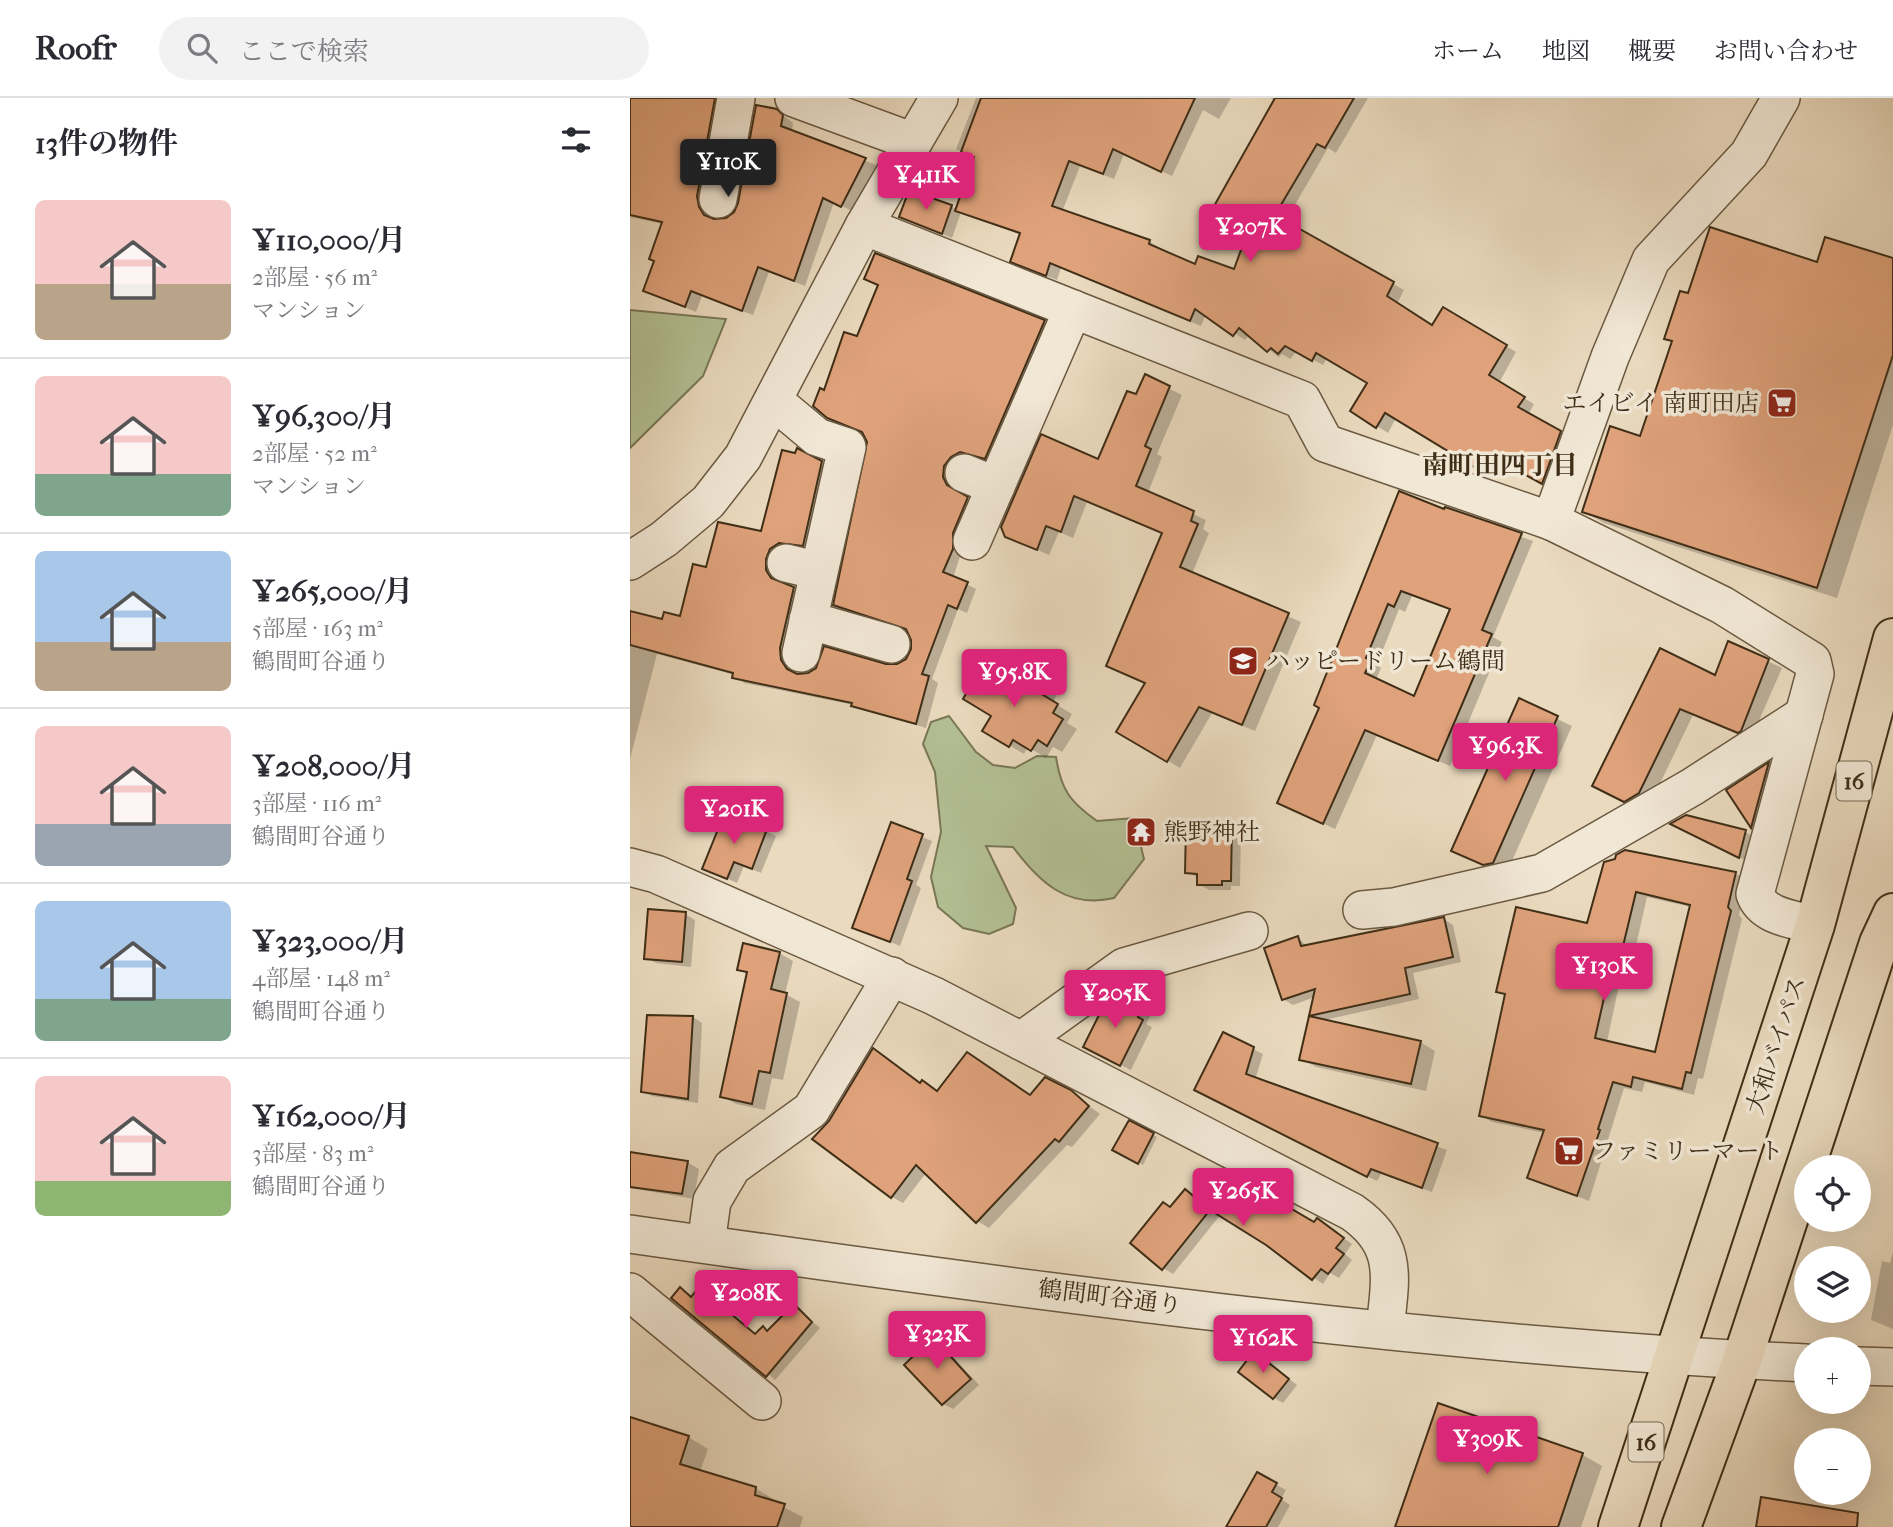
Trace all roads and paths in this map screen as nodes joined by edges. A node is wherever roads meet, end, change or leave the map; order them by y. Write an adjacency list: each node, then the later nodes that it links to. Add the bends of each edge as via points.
1 (736, 98): 6 (street)
2 (794, 98): 5 (street)
3 (939, 98): 5 (street)
4 (1781, 98): 10 (street, via 1749,154 1651,260 1610,357)
5 (911, 141): 7 (street)
6 (718, 199)
7 (863, 226): 8 (street); 9 (street)
8 (1073, 309): 10 (street, via 1302,400 1325,443); 11 (street, via 980,480)
9 (774, 401): 12 (street, via 743,457 708,502); 14 (street, via 817,437 847,447 803,567 804,637)
10 (1551, 521): 16 (street, via 1722,605 1812,661 1815,674)
11 (972, 541)
12 (630, 561)
13 (1893, 638): 20 (highway, 大和バイパス / 16)
14 (891, 644)
15 (1893, 697): 20 (highway)
16 (1804, 715): 19 (street, via 1692,787 1542,873 1394,907); 20 (street, via 1755,894 1766,910)
17 (630, 867): 23 (street, via 656,874)
18 (1893, 899): 21 (highway)
19 (1362, 910)
20 (1815, 925): 29 (highway, 大和バイパス / 16)
21 (1886, 928): 30 (highway)
22 (1249, 931): 24 (street, via 1124,967)
23 (892, 976): 24 (street); 26 (street, via 811,1110 732,1167 712,1201)
24 (1021, 1041): 28 (street, via 1372,1226 1384,1244 1389,1265)
25 (635, 1235): 26 (street, 鶴間町谷通り); 27 (street, via 635,1276)
26 (706, 1244): 28 (street, 鶴間町谷通り)
27 (630, 1291): 34 (street)
28 (1385, 1330): 29 (street, 鶴間町谷通り)
29 (1675, 1357): 30 (street, 鶴間町谷通り); 35 (highway, 大和バイパス / 16)
30 (1742, 1360): 31 (street, 鶴間町谷通り); 36 (highway)
31 (1794, 1362)
32 (1871, 1366): 33 (street)
33 (1893, 1367)
34 (761, 1401)
35 (1618, 1527)
36 (1681, 1527)

